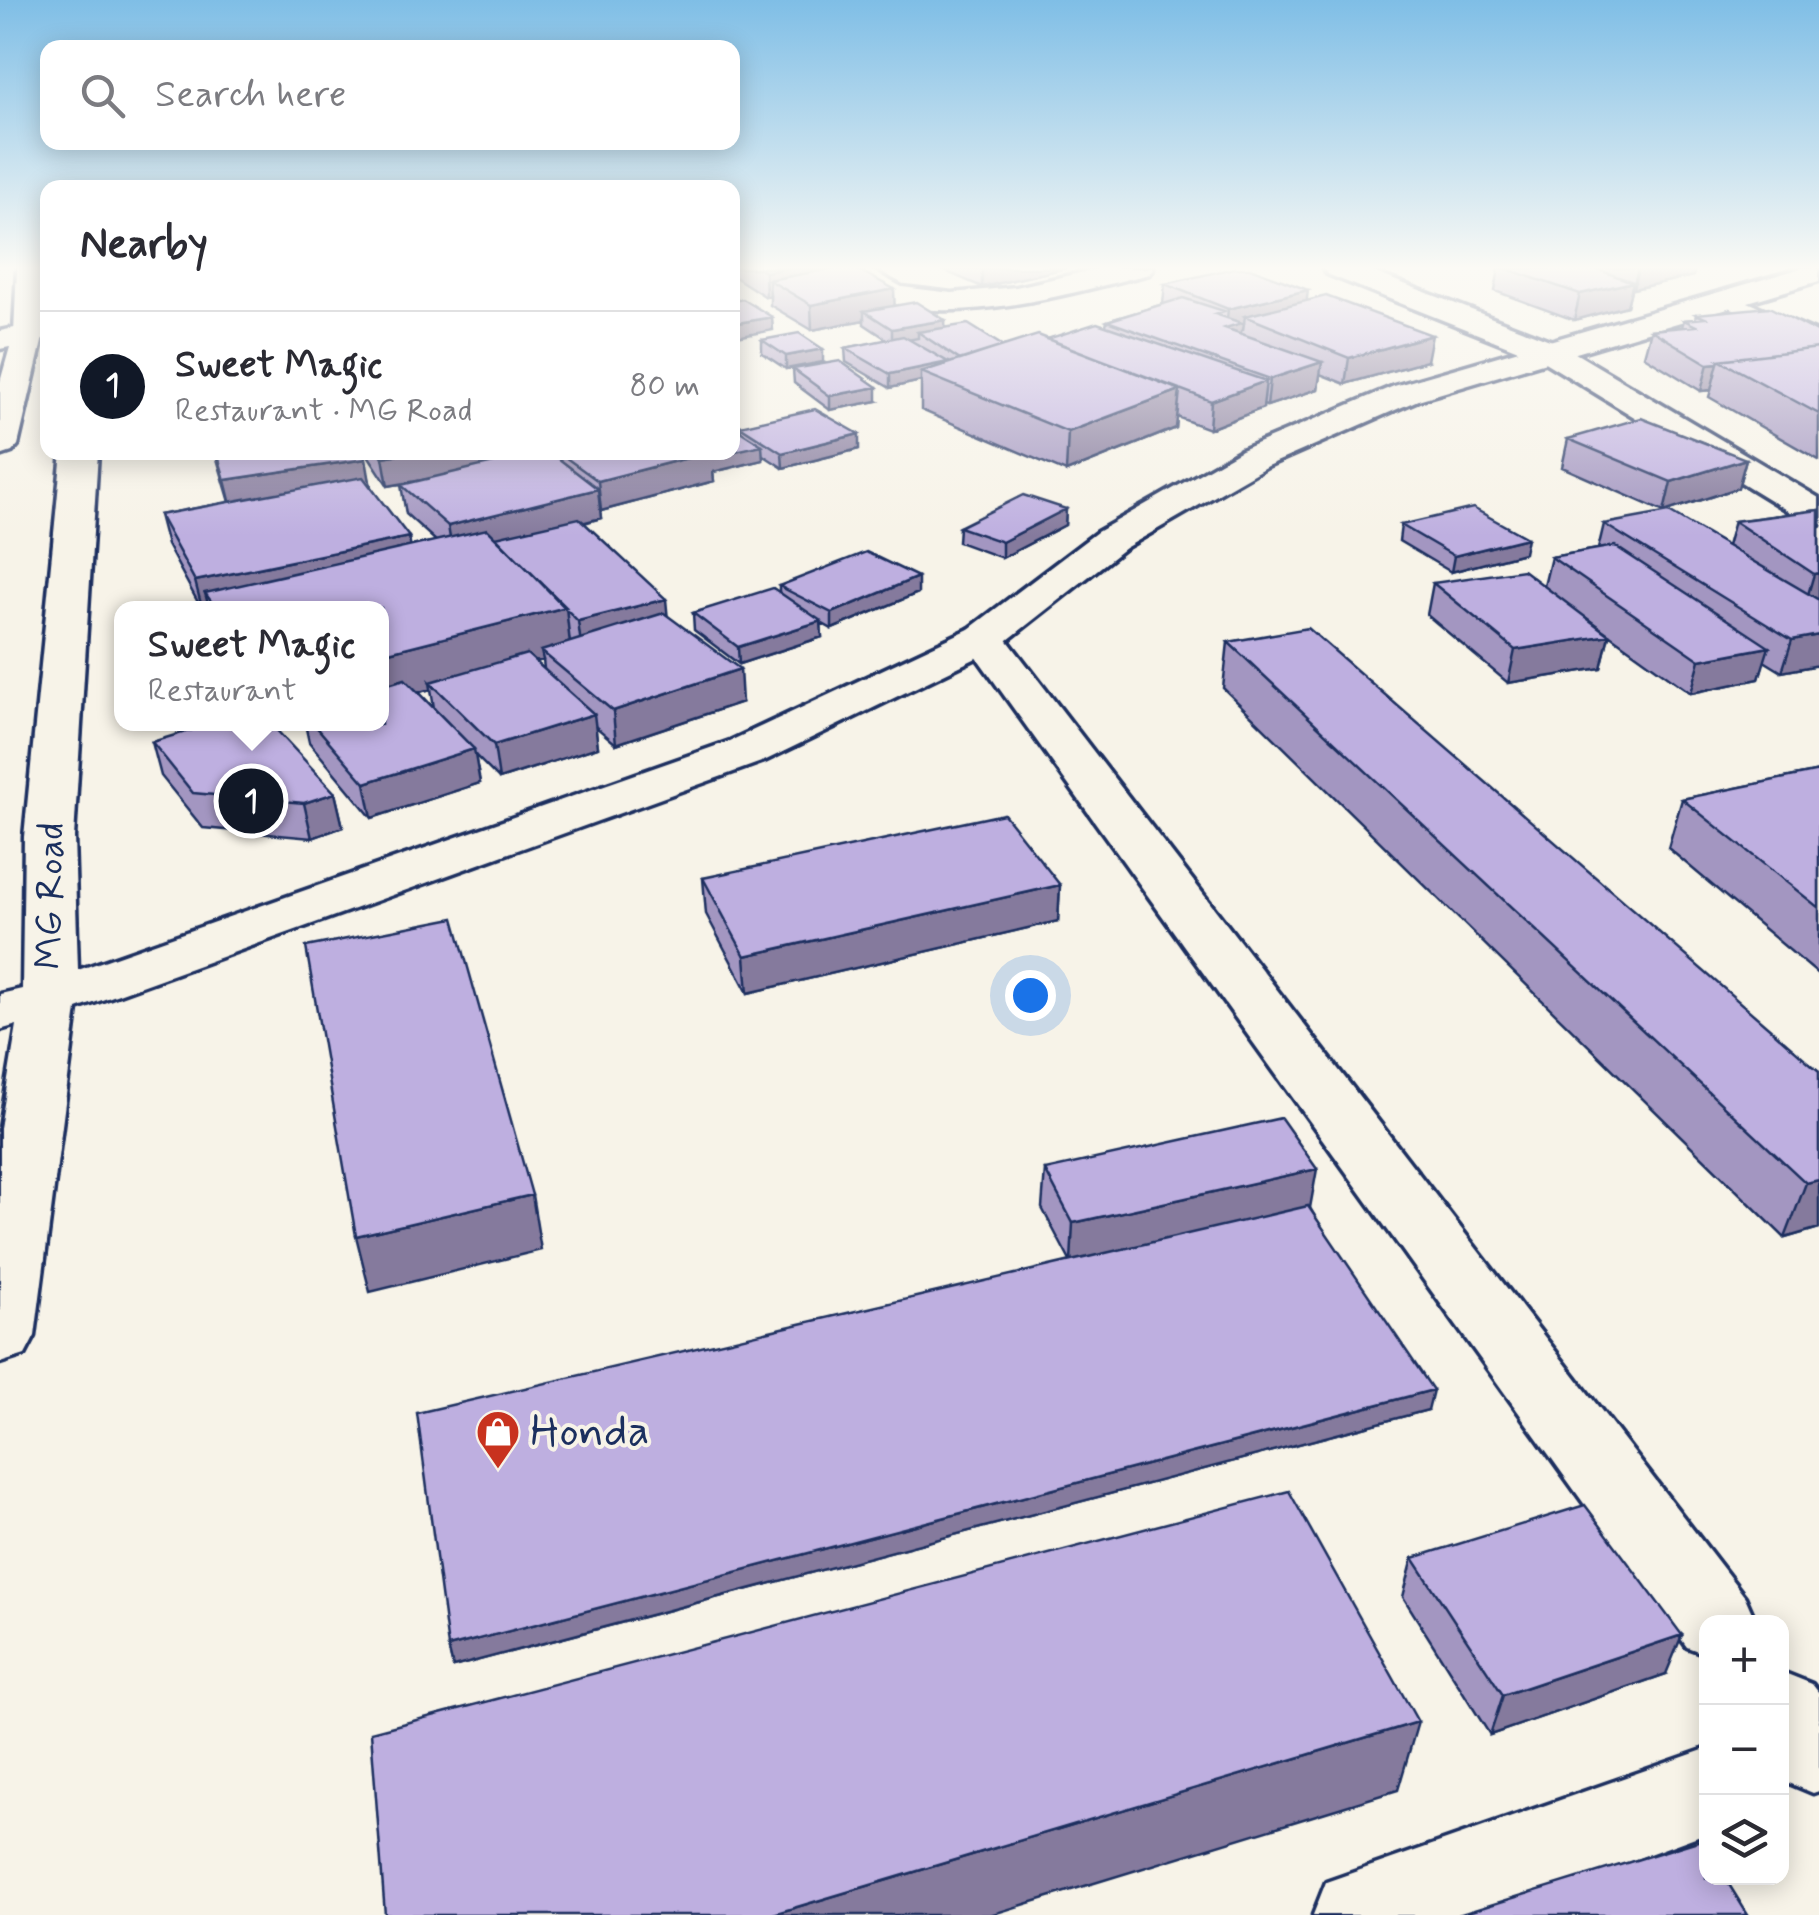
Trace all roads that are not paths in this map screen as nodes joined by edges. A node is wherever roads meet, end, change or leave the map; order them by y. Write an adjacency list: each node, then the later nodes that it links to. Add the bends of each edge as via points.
1 (20, 357): 4 (street)
2 (1527, 357): 7 (street, via 1406,393 1254,458 1111,540)
3 (1560, 357): 6 (street)
4 (0, 445)
5 (79, 460): 8 (street, MG Road, via 50,837)
6 (1819, 514)
7 (984, 638): 8 (street, via 748,751); 10 (street)
8 (25, 1006): 9 (street, MG Road)
9 (0, 1336)
10 (1711, 1615)
11 (1699, 1794): 12 (street)
12 (1359, 1915)

